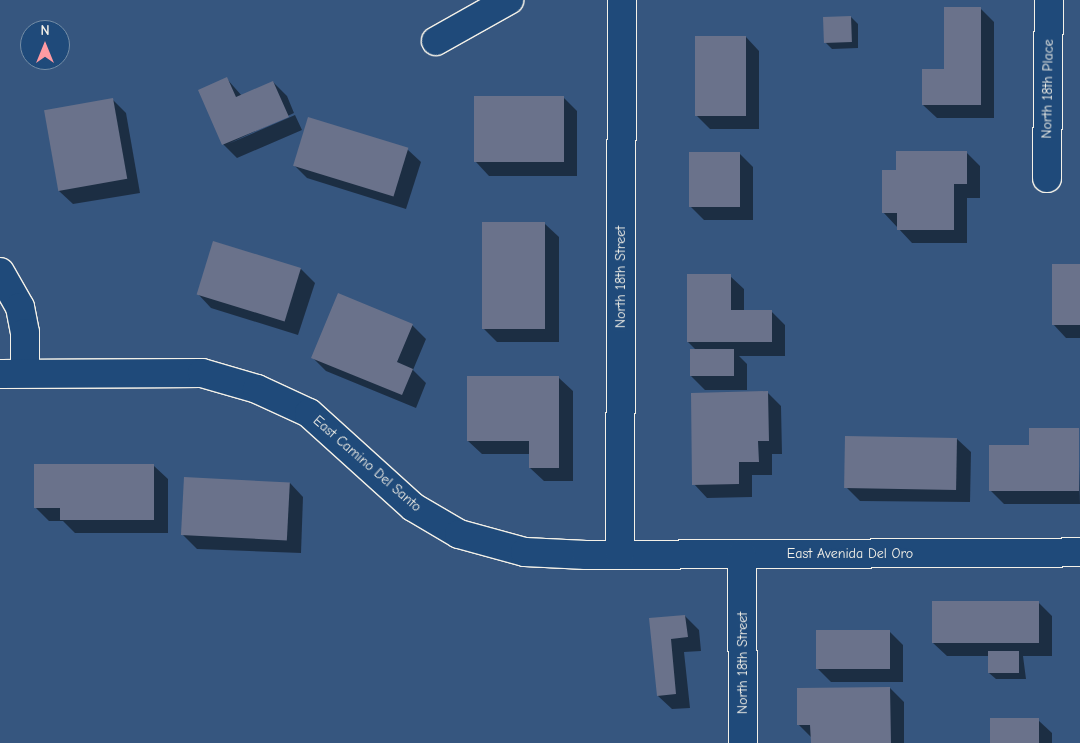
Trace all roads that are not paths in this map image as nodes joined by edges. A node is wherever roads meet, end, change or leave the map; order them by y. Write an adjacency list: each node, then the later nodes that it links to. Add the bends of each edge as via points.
1 (509, 0): 4 (street)
2 (622, 0): 10 (street, North 18th Street)
3 (1049, 0): 5 (street, North 18th Place)
4 (436, 41)
5 (1047, 178)
6 (0, 272): 7 (street, East Camino Del Santo, via 20,306 25,333)
7 (12, 373): 10 (street, East Camino Del Santo, via 202,373 258,389 309,413 413,507 459,534 525,552)
8 (1080, 552): 9 (street, East Avenida Del Oro)
9 (742, 554): 10 (street, East Avenida Del Oro); 11 (street, North 18th Street)
10 (620, 555)
11 (743, 743)

